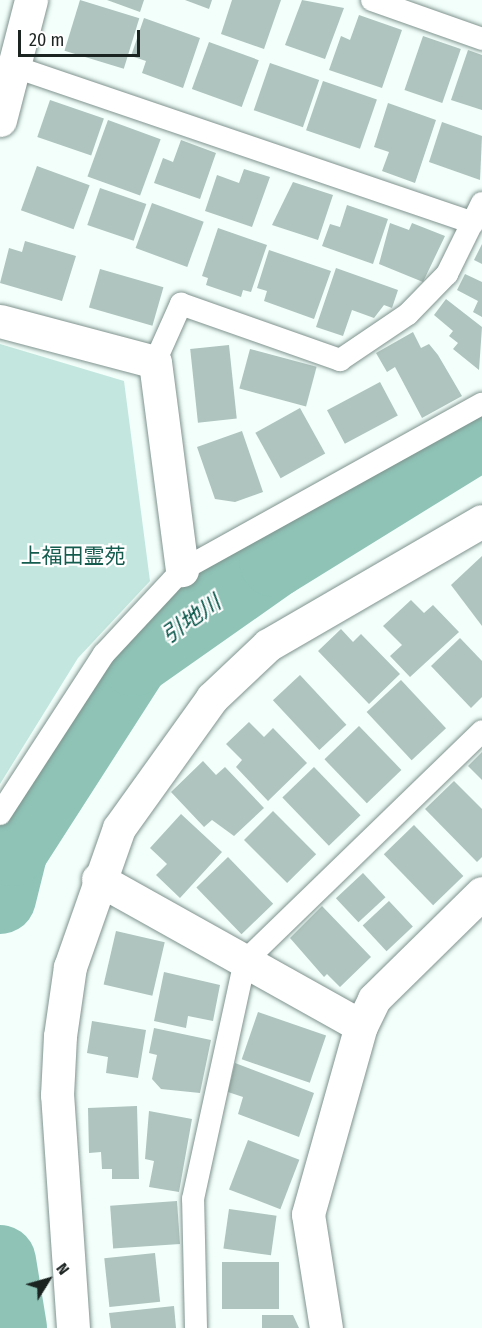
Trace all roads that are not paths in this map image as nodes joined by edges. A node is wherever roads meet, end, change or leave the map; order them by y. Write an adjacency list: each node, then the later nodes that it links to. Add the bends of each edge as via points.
1 (31, 0): 4 (street)
2 (372, 0): 3 (lane)
3 (482, 39)
4 (15, 67): 5 (street); 6 (lane)
5 (0, 120)
6 (478, 213): 8 (lane, via 447,274 408,314 340,360 181,304)
7 (0, 321): 8 (street)
8 (154, 362): 11 (street)
9 (482, 404): 11 (lane)
10 (482, 521): 14 (street, via 268,645 212,698 162,761 119,828)
11 (182, 570): 13 (lane, via 104,654)
12 (482, 731): 16 (lane)
13 (0, 814)
14 (98, 879): 16 (street); 18 (street, via 70,967 60,1036 57,1095)
15 (482, 893): 17 (street, via 374,999)
16 (245, 961): 17 (street); 19 (lane, via 193,1199)
17 (362, 1026): 20 (street, via 308,1214)
18 (73, 1328)
19 (196, 1328)
20 (326, 1328)

